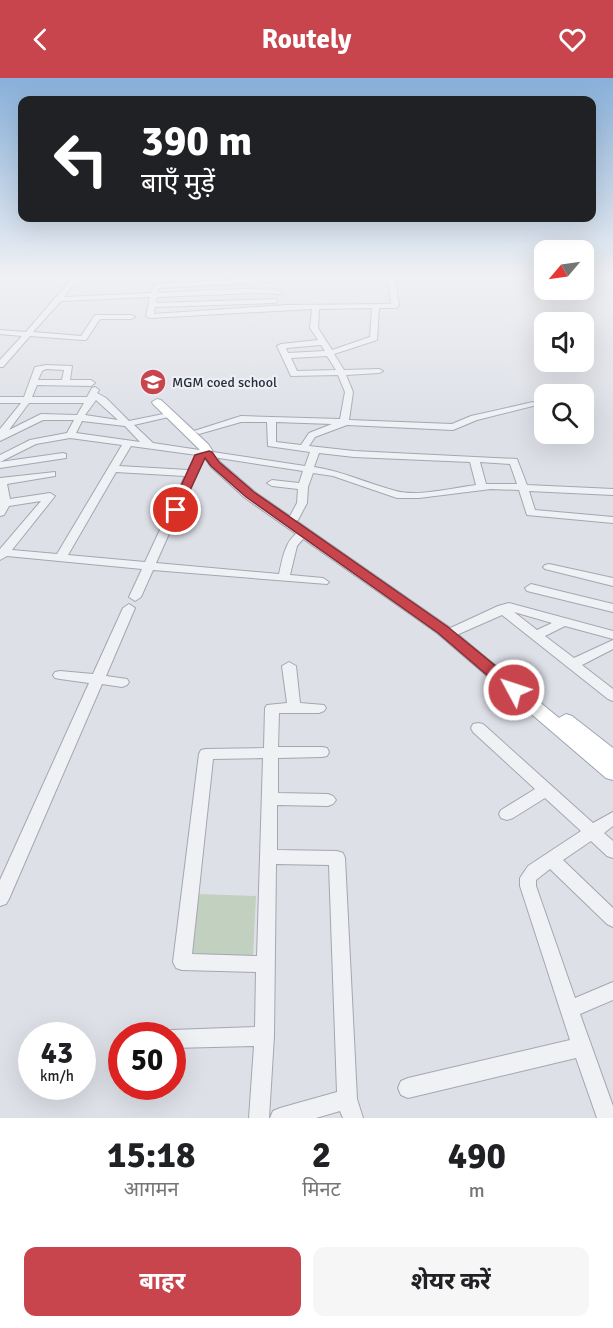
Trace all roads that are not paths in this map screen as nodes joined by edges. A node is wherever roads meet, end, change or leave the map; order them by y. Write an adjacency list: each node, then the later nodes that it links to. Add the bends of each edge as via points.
1 (34, 326): 6 (street)
2 (92, 326): 6 (street, via 83,338)
3 (314, 326): 7 (street)
4 (375, 326): 10 (street, via 374,338)
5 (2, 334): 6 (street)
6 (26, 334): 9 (street)
7 (323, 342): 10 (street); 11 (street, via 281,346)
8 (0, 348): 9 (street)
9 (13, 348): 12 (street)
10 (330, 353): 11 (street); 13 (street)
11 (285, 356): 13 (street, via 296,375)
12 (1, 361)
13 (341, 371): 14 (street); 26 (street, via 349,392)
14 (379, 372)
15 (33, 382): 16 (street); 16 (street, via 36,371 46,367 69,368); 19 (street)
16 (65, 382): 17 (street)
17 (93, 392): 19 (street); 24 (street); 27 (street)
18 (0, 400): 19 (street)
19 (27, 400): 22 (street)
20 (164, 405): 27 (street); 29 (main road); 36 (main road)
21 (533, 405): 26 (street, via 474,418 453,427)
22 (15, 417): 23 (street); 31 (street)
23 (41, 417): 24 (street); 31 (street)
24 (79, 418): 27 (street); 30 (street)
25 (272, 419): 28 (street); 29 (street, via 241,419); 34 (street, via 271,444)
26 (345, 421): 28 (street)
27 (127, 424): 33 (street)
28 (328, 425): 34 (street, via 312,435)
29 (199, 431): 36 (main road, via 215,446)
30 (70, 435): 32 (street); 38 (street, via 33,442)
31 (0, 437)
32 (128, 443): 33 (street); 42 (street)
33 (150, 446): 36 (street)
34 (303, 448): 35 (street)
35 (315, 450): 39 (street); 41 (street)
36 (211, 455): 41 (street); 43 (street); 54 (main road); 56 (main road, via 215,464 250,495)
37 (63, 456): 40 (street)
38 (0, 459)
39 (474, 460): 48 (street, via 514,461); 50 (street)
40 (0, 465)
41 (308, 468): 49 (street); 50 (street, via 335,473 397,495)
42 (113, 469): 43 (street); 58 (street)
43 (191, 473): 59 (street)
44 (51, 474): 45 (street)
45 (31, 477): 46 (street); 52 (street)
46 (1, 481): 53 (street)
47 (272, 483): 49 (street)
48 (521, 486): 50 (street); 51 (street); 55 (street, via 531,513)
49 (303, 487): 54 (street, via 302,503)
50 (482, 488)
51 (613, 492)
52 (35, 498): 53 (street); 57 (street, via 51,496)
53 (2, 506)
54 (294, 518): 68 (main road, via 389,580)
55 (613, 520)
56 (303, 533): 61 (street, via 292,544); 68 (main road)
57 (1, 554): 58 (street)
58 (61, 557): 59 (street)
59 (151, 565): 61 (street); 75 (street)
60 (549, 567): 63 (street)
61 (284, 577): 62 (street)
62 (323, 582)
63 (613, 582)
64 (531, 588): 65 (street)
65 (613, 608)
66 (502, 609): 67 (street, via 509,607); 68 (street); 70 (street)
67 (563, 622): 69 (street); 70 (street)
68 (452, 631): 83 (main road); 84 (main road)
69 (613, 635)
70 (536, 636): 72 (street)
71 (613, 644): 72 (street)
72 (573, 664): 77 (street)
73 (289, 666): 78 (street)
74 (60, 675): 75 (street)
75 (98, 679): 76 (street); 94 (street)
76 (122, 681)
77 (613, 696)
78 (294, 708): 79 (street); 82 (street, via 272,708)
79 (319, 708)
80 (478, 728): 85 (street)
81 (322, 752): 82 (street)
82 (271, 753): 86 (street); 96 (street, via 206,754 182,962)
83 (613, 758)
84 (613, 772)
85 (546, 790): 88 (street); 90 (street)
86 (271, 799): 87 (street); 92 (street)
87 (328, 800)
88 (507, 814)
89 (613, 818): 90 (street)
90 (593, 832): 91 (street); 93 (street)
91 (613, 851)
92 (267, 857): 96 (street); 103 (street, via 337,858)
93 (551, 859): 95 (street); 98 (street, via 528,878 528,885)
94 (0, 899)
95 (613, 919)
96 (266, 964): 99 (street)
97 (613, 991): 98 (street)
98 (570, 1009): 101 (street)
99 (264, 1036): 100 (street); 104 (street)
100 (186, 1039)
101 (580, 1047): 102 (street); 106 (street)
102 (408, 1088)
103 (350, 1108): 105 (street)
104 (260, 1118)
105 (280, 1118)
106 (606, 1118)

